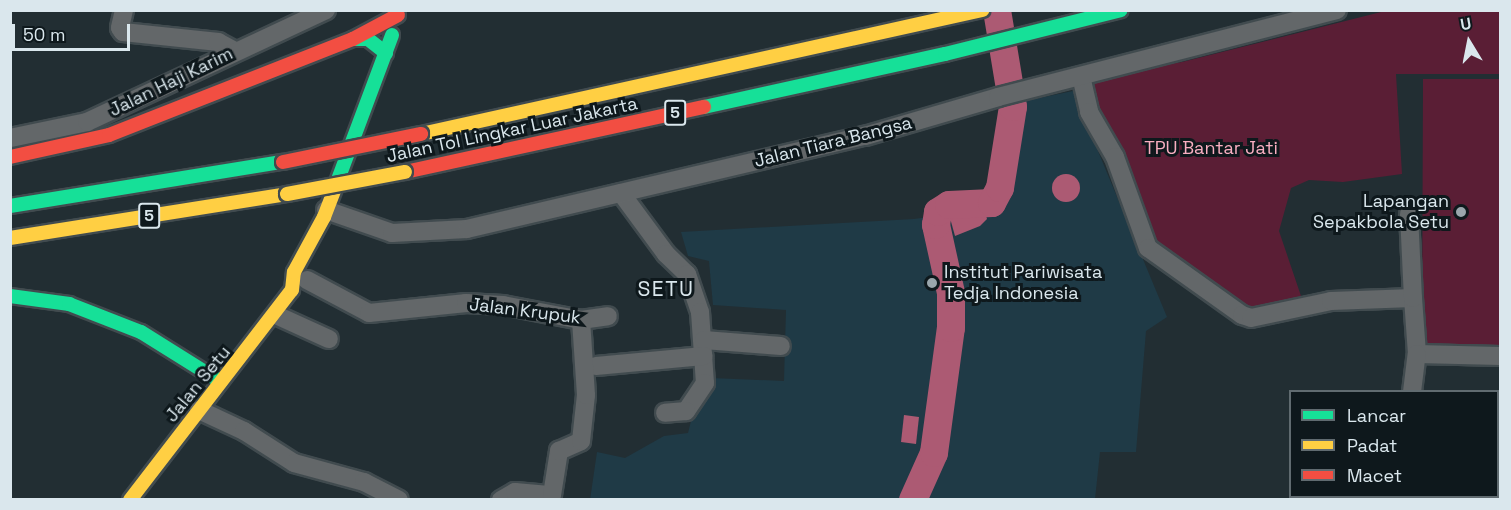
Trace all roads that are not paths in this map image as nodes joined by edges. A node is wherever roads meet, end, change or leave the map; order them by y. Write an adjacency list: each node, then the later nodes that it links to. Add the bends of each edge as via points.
1 (124, 10): 9 (street, via 121,30 218,42)
2 (326, 10): 9 (street, Jalan Haji Karim)
3 (380, 10): 7 (street)
4 (982, 10): 15 (main road, Jalan Tol Lingkar Luar Jakarta / 5, bridge, via 422,134 283,162)
5 (1121, 10): 18 (main road, Jalan Tol Lingkar Luar Jakarta / 5, bridge, via 945,54 405,172)
6 (1337, 10): 11 (street, Jalan Tiara Bangsa)
7 (398, 13): 8 (main road); 10 (main road, Jalan Setu)
8 (353, 39): 10 (main road, via 368,39); 13 (main road, via 109,135)
9 (235, 51): 12 (street, Jalan Haji Karim, via 87,122)
10 (386, 53): 16 (main road, Jalan Setu, via 376,84 374,115)
11 (1081, 76): 14 (street, Jalan Tiara Bangsa, via 865,136); 21 (street, via 1089,112 1115,157 1148,248 1242,315 1251,318 1331,301)
12 (10, 138)
13 (10, 158)
14 (621, 193): 16 (street, Jalan Tiara Bangsa, via 432,233 392,232); 27 (street, via 666,254 687,274 700,312)
15 (10, 206)
16 (333, 213): 19 (main road, Jalan Setu)
17 (1409, 214): 21 (street)
18 (10, 238)
19 (299, 285): 22 (main road, Jalan Setu); 24 (street, Jalan Krupuk, via 369,313 466,303 503,305)
20 (10, 297): 31 (main road, via 69,304 130,328)
21 (1413, 298): 28 (street)
22 (276, 315): 25 (street); 31 (main road, Jalan Setu)
23 (608, 316): 24 (street, Jalan Krupuk)
24 (581, 320): 37 (street, via 585,395 581,441 559,451 552,495 515,492)
25 (329, 339)
26 (781, 346): 27 (street)
27 (704, 348): 30 (street); 34 (street, via 705,383 692,405 686,411)
28 (1417, 354): 29 (street); 32 (street)
29 (1500, 356)
30 (596, 366)
31 (221, 382): 33 (main road, Jalan Setu)
32 (1412, 390)
33 (199, 410): 35 (main road, Jalan Setu); 36 (street, via 244,431 294,463 364,483)
34 (665, 413)
35 (130, 500)
36 (399, 500)
37 (501, 500)

